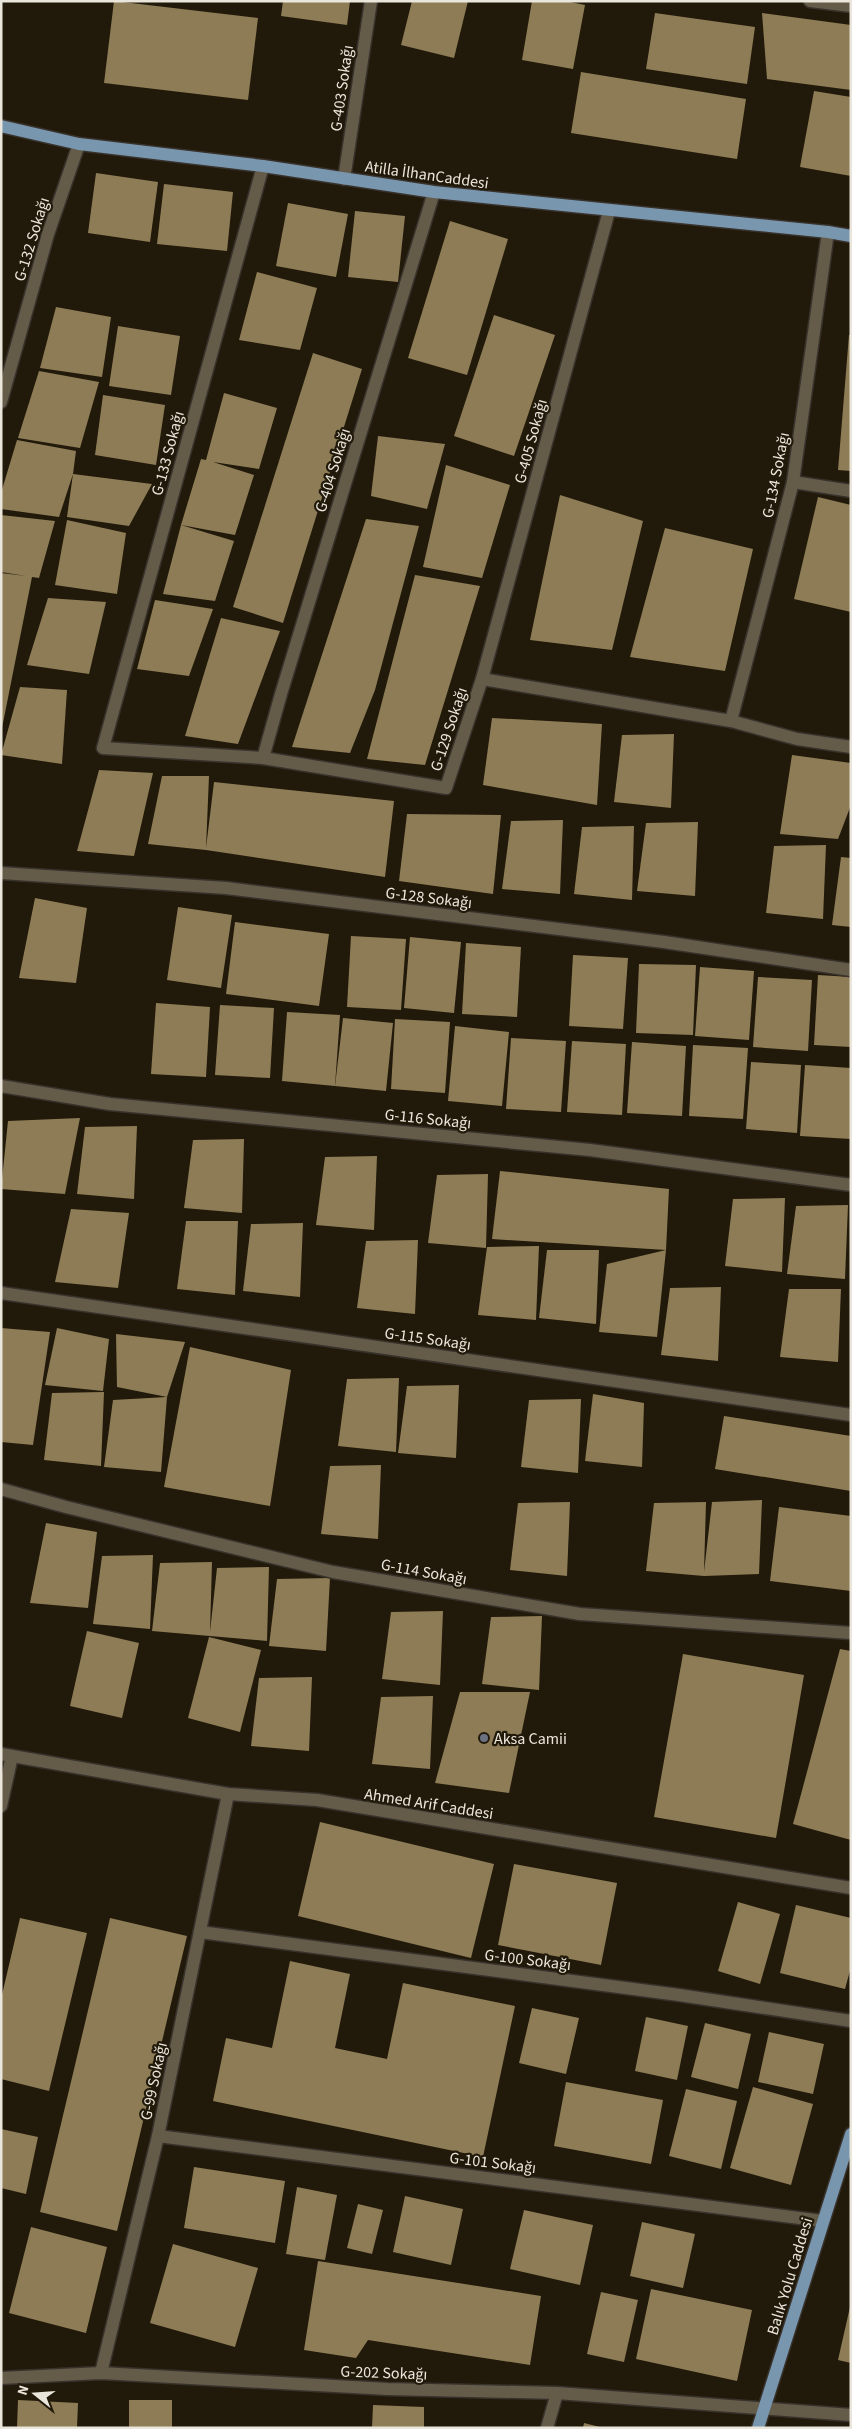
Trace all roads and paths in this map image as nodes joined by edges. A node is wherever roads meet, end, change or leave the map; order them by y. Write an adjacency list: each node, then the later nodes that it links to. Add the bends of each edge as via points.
1 (370, 1): 7 (street, G-403 Sokağı)
2 (810, 1): 3 (street)
3 (851, 6)
4 (1, 126): 5 (main road, Atilla İlhanCaddesi)
5 (79, 144): 6 (main road, Atilla İlhanCaddesi); 12 (street, G-132 Sokağı, via 48,234)
6 (263, 166): 7 (main road, Atilla İlhanCaddesi); 18 (street, G-133 Sokağı)
7 (344, 179): 8 (main road, Atilla İlhanCaddesi)
8 (434, 192): 9 (main road, Atilla İlhanCaddesi); 19 (street, G-404 Sokağı)
9 (609, 211): 10 (main road, Atilla İlhanCaddesi); 15 (street, G-405 Sokağı)
10 (828, 232): 11 (main road, Atilla İlhanCaddesi); 13 (street, G-134 Sokağı)
11 (851, 236)
12 (1, 402)
13 (793, 482): 14 (street); 16 (street, G-134 Sokağı)
14 (851, 491)
15 (482, 679): 16 (street, G-129 Sokağı); 19 (street, G-129 Sokağı, via 446,788)
16 (731, 721): 17 (street, G-129 Sokağı, via 797,739)
17 (851, 747)
18 (103, 748): 19 (street, G-129 Sokağı)
19 (263, 758)
20 (1, 873): 21 (street, G-128 Sokağı, via 226,888 664,942)
21 (851, 970)
22 (1, 1086): 23 (street, G-116 Sokağı, via 110,1104 590,1150)
23 (851, 1185)
24 (1, 1294): 25 (street, G-115 Sokağı)
25 (851, 1415)
26 (1, 1489): 27 (street, G-114 Sokağı, via 333,1572 570,1613)
27 (851, 1633)
28 (7, 1755): 29 (street, Ahmed Arif Caddesi); 30 (street)
29 (228, 1794): 31 (street, Ahmed Arif Caddesi, via 317,1800); 32 (street, G-99 Sokağı)
30 (1, 1806)
31 (851, 1888)
32 (200, 1932): 33 (street, G-100 Sokağı); 35 (street, G-99 Sokağı)
33 (851, 2021)
34 (851, 2134): 36 (main road, Balık Yolu Caddesi)
35 (158, 2136): 36 (street, G-101 Sokağı); 37 (street, G-99 Sokağı)
36 (823, 2221): 40 (main road, Balık Yolu Caddesi)
37 (101, 2373): 38 (street, G-202 Sokağı); 39 (street, G-202 Sokağı, via 388,2389)
38 (1, 2378)
39 (557, 2394): 40 (street, G-202 Sokağı); 42 (street)
40 (764, 2410): 41 (street, G-202 Sokağı); 43 (main road, Balık Yolu Caddesi)
41 (851, 2415)
42 (547, 2428)
43 (758, 2428)

